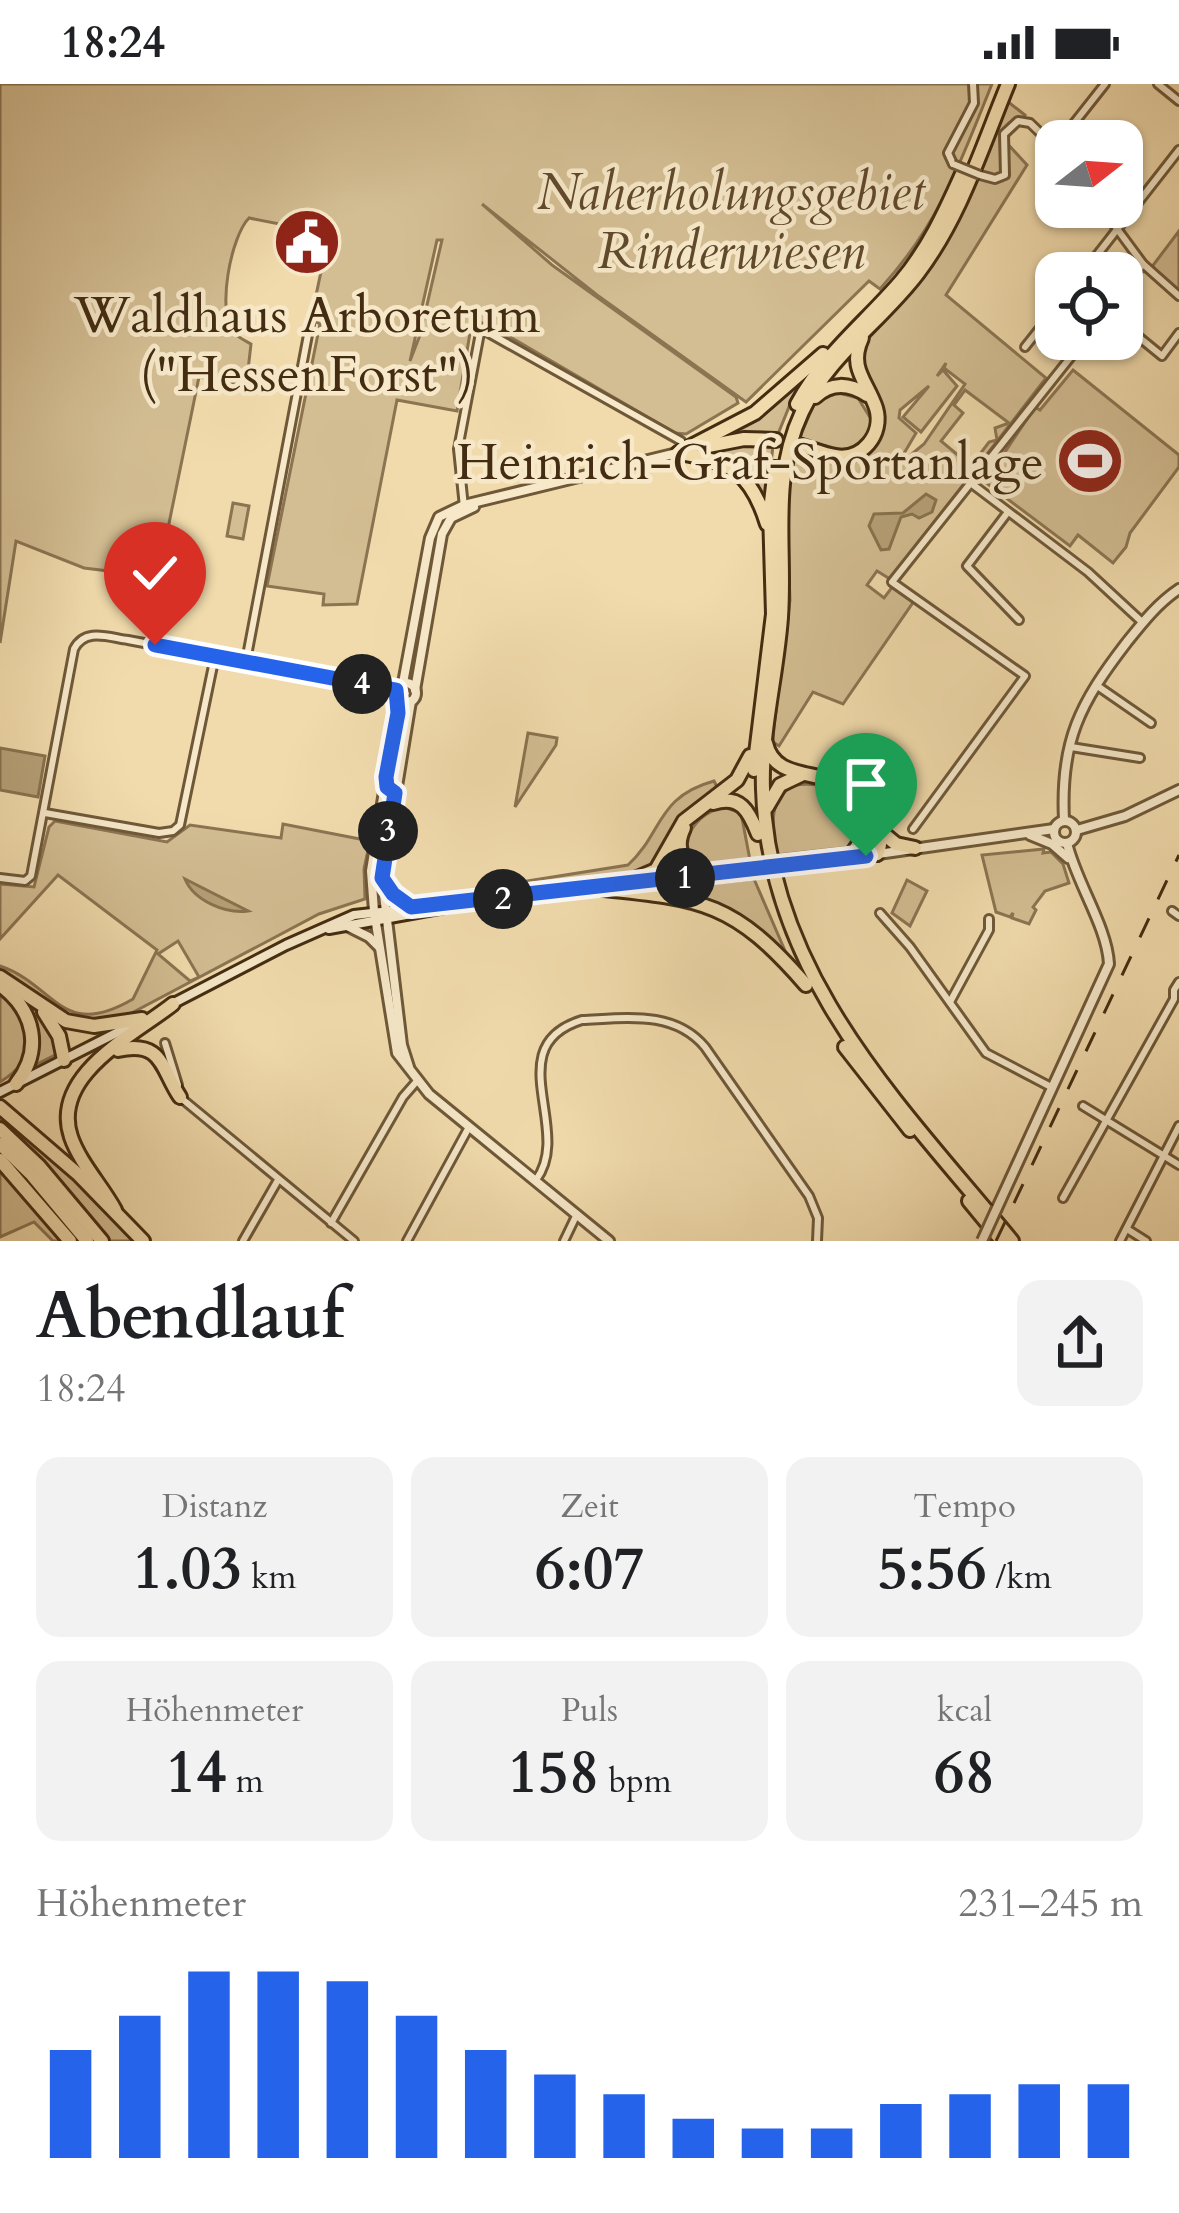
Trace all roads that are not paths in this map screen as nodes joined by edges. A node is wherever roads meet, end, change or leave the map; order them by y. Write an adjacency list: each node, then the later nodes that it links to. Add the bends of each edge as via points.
1 (973, 84): 7 (street, bridge, via 974,103 948,153 953,164 994,179 1005,175 1004,134 1013,123)
2 (1003, 84): 15 (highway, via 940,240); 16 (highway, via 932,237)
3 (1105, 84): 6 (street)
4 (1158, 84): 5 (street)
5 (1179, 101)
6 (1077, 120)
7 (1035, 127)
8 (1179, 150): 9 (street)
9 (1117, 229): 10 (street); 11 (street)
10 (1099, 252)
11 (1134, 252)
12 (1143, 264): 13 (street)
13 (1179, 296)
14 (311, 319): 35 (street)
15 (871, 324): 22 (highway, via 856,363); 23 (highway)
16 (848, 334): 26 (highway, via 755,412); 30 (highway, via 790,420 772,485)
17 (1035, 334): 20 (street)
18 (1179, 334): 19 (street, via 1162,356)
19 (1143, 340)
20 (1025, 347)
21 (1069, 360): 27 (street)
22 (872, 400): 23 (highway, via 835,386); 25 (highway, via 877,428 860,451 837,457)
23 (804, 408): 41 (highway, via 781,486 782,615)
24 (776, 440): 26 (highway)
25 (799, 445)
26 (680, 447): 28 (street); 28 (street, via 485,331 458,449); 30 (highway, via 736,471 755,492)
27 (972, 484): 29 (street); 53 (street, via 892,582 1024,676)
28 (464, 507): 37 (street, via 442,534); 38 (street, via 432,529)
29 (1008, 512): 32 (street, via 967,566); 33 (street)
30 (771, 536): 42 (highway, via 772,614)
31 (1179, 589): 33 (street)
32 (1019, 620)
33 (1142, 622): 36 (street)
34 (215, 656): 35 (street); 49 (street, via 180,825 159,833); 49 (street, via 80,639)
35 (246, 661): 38 (street)
36 (1096, 685): 40 (street); 43 (street)
37 (415, 690): 38 (street); 39 (street)
38 (399, 691): 39 (street); 46 (street)
39 (411, 701): 48 (street)
40 (1150, 723)
41 (765, 730): 45 (highway, via 774,762); 50 (highway)
42 (755, 744): 56 (highway); 62 (highway, via 740,776 684,821)
43 (1067, 747): 44 (street); 51 (street)
44 (1140, 758)
45 (803, 774): 50 (highway, via 775,789); 52 (highway, via 857,793)
46 (386, 777): 48 (street); 73 (street, via 371,871)
47 (1179, 790): 54 (street)
48 (395, 793): 66 (street)
49 (45, 813): 65 (street, via 32,876)
50 (765, 820): 122 (highway, via 785,914 830,1011)
51 (1064, 820): 54 (street); 55 (street)
52 (873, 829): 59 (highway); 60 (highway); 61 (highway)
53 (914, 829)
54 (1077, 830): 58 (street)
55 (1055, 832): 57 (street); 58 (street)
56 (758, 834): 64 (highway, via 736,800 712,803 692,818 681,855); 79 (highway, via 777,916)
57 (1029, 835): 59 (street); 63 (street, via 1060,849)
58 (1067, 843): 63 (street)
59 (915, 848): 60 (street)
60 (877, 854): 61 (street)
61 (849, 858): 64 (street, bridge)
62 (664, 859): 67 (highway); 68 (highway, via 651,874)
63 (1073, 868): 90 (street, via 1109,964)
64 (711, 874): 67 (street)
65 (0, 878)
66 (382, 878): 71 (street); 73 (street)
67 (671, 879): 68 (street)
68 (621, 885): 69 (street)
69 (596, 888): 70 (street); 79 (highway, via 720,910 757,933)
70 (475, 902): 71 (street); 73 (street)
71 (411, 907): 73 (street)
72 (880, 914): 81 (street)
73 (379, 915): 75 (street); 76 (street, via 347,917); 77 (street); 88 (street, via 402,1045)
74 (989, 920): 81 (street)
75 (346, 926): 76 (street); 77 (street)
76 (321, 931): 82 (street)
77 (382, 952): 88 (street, via 397,1054)
78 (0, 981): 83 (highway); 89 (highway, via 24,1010 33,1039 30,1065)
79 (806, 985): 121 (highway, via 854,1061)
80 (1177, 988): 95 (street)
81 (950, 1003): 90 (street, via 986,1053)
82 (173, 1004): 84 (street); 87 (highway)
83 (41, 1006): 84 (highway, via 80,1025); 86 (highway)
84 (142, 1019): 86 (street)
85 (165, 1043): 92 (street)
86 (64, 1060): 89 (street)
87 (83, 1076): 92 (highway, via 112,1053 137,1048 162,1060); 106 (highway, via 69,1105 69,1131)
88 (416, 1080): 97 (street); 108 (street)
89 (16, 1084): 91 (street)
90 (1051, 1088): 120 (street, bridge)
91 (0, 1092)
92 (180, 1097): 103 (street)
93 (1083, 1106): 95 (street)
94 (0, 1107): 106 (highway)
95 (1107, 1120): 100 (street); 105 (street)
96 (1179, 1126): 100 (street)
97 (469, 1127): 104 (street); 116 (street)
98 (0, 1129): 112 (highway)
99 (0, 1144): 111 (highway)
100 (1163, 1155): 102 (street); 109 (street)
101 (0, 1160): 110 (highway)
102 (1179, 1165)
103 (278, 1180): 108 (street); 114 (street)
104 (536, 1180): 107 (street); 119 (street, via 549,1155 539,1067 554,1036 582,1020 673,1022 706,1047 809,1196)
105 (1063, 1198)
106 (115, 1210): 113 (highway)
107 (577, 1214): 117 (street); 118 (street)
108 (331, 1223): 115 (street)
109 (1126, 1229): 123 (street); 124 (street)
110 (70, 1241)
111 (87, 1241)
112 (102, 1241)
113 (143, 1241)
114 (243, 1241)
115 (353, 1241)
116 (407, 1241)
117 (564, 1241)
118 (609, 1241)
119 (817, 1241)
120 (982, 1241)
121 (1001, 1241)
122 (1012, 1241)
123 (1120, 1241)
124 (1146, 1241)

